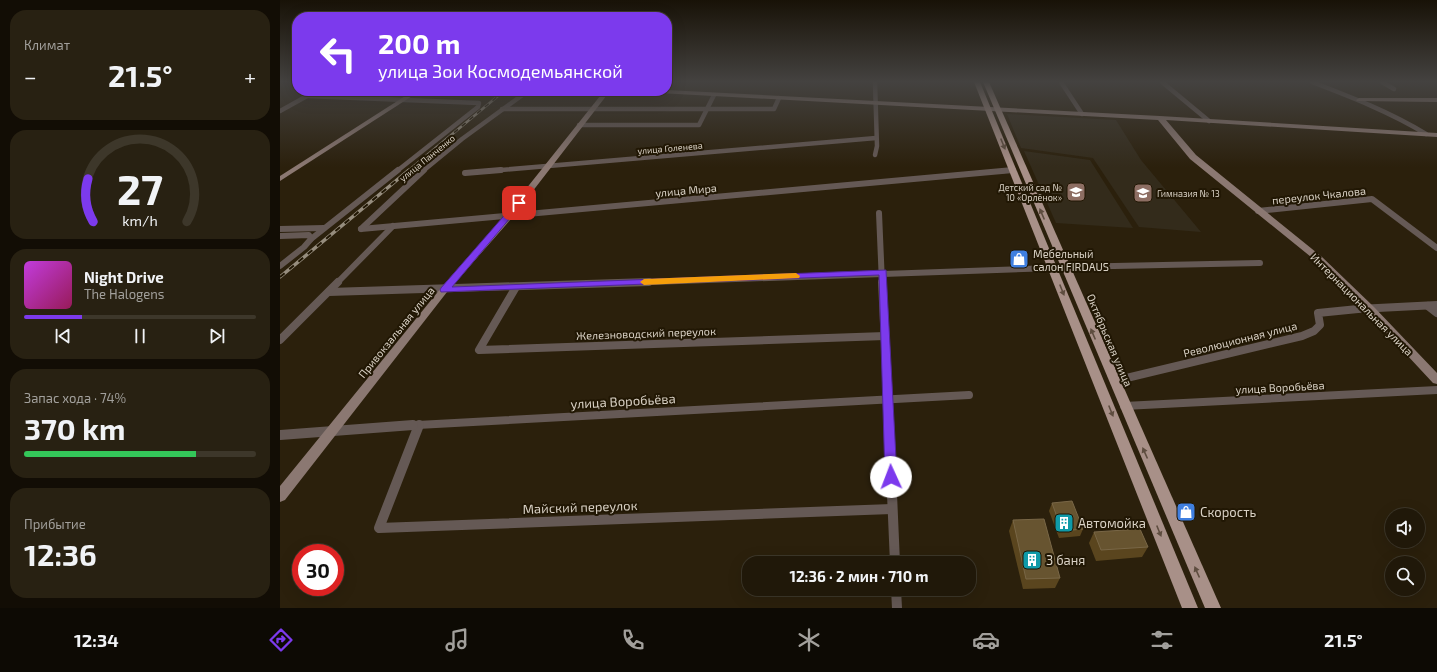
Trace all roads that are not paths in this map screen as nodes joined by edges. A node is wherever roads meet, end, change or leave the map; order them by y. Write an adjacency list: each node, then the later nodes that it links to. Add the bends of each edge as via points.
1 (386, 110): 24 (street)
2 (474, 110): 29 (street)
3 (500, 110): 31 (street, улица Панченко, via 419,174)
4 (591, 110): 16 (street, Привокзальная улица)
5 (706, 110): 16 (street, via 699,124)
6 (876, 110): 19 (street)
7 (993, 110): 22 (main road, Октябрьская улица, one-way to 22)
8 (994, 110): 37 (main road, Октябрьская улица, one-way to 8)
9 (1017, 110): 13 (street)
10 (1080, 110): 13 (street)
11 (1196, 110): 15 (street)
12 (1381, 110): 17 (street)
13 (1082, 114): 14 (street)
14 (1160, 118): 15 (street); 25 (street, Интернациональная улица, via 1193,157)
15 (1209, 121): 17 (street)
16 (579, 125): 21 (street, Привокзальная улица)
17 (1426, 134): 18 (street)
18 (1437, 135)
19 (876, 138): 20 (street); 21 (street, улица Голенева)
20 (875, 155)
21 (548, 166): 23 (street, улица Голенева); 27 (street, Привокзальная улица)
22 (1013, 170): 27 (street, улица Мира); 38 (main road, Октябрьская улица)
23 (465, 173)
24 (280, 179)
25 (1258, 211): 34 (street, переулок Чкалова, via 1372,199); 45 (street, Интернациональная улица, via 1319,259)
26 (879, 213): 39 (street)
27 (509, 216): 28 (street, улица Мира); 41 (street, Привокзальная улица)
28 (393, 226): 31 (street, улица Мира); 42 (street)
29 (324, 228): 30 (street); 33 (street)
30 (280, 229)
31 (361, 229)
32 (280, 236): 33 (street, via 309,235)
33 (311, 239): 36 (street)
34 (1437, 248)
35 (1260, 263): 37 (street)
36 (280, 266)
37 (1064, 267): 50 (main road, Октябрьская улица, one-way to 37)
38 (1053, 268): 39 (street); 63 (main road, Октябрьская улица, one-way to 63)
39 (883, 272): 40 (street); 47 (street)
40 (516, 287): 41 (street); 47 (street, Железноводский переулок, via 479,350)
41 (444, 290): 42 (street); 56 (street, Привокзальная улица)
42 (329, 292): 48 (street)
43 (1437, 305): 44 (street, Революционная улица)
44 (1428, 306): 45 (street, Революционная улица); 46 (street)
45 (1370, 309): 49 (street, Интернациональная улица); 50 (street, Революционная улица, via 1318,314 1320,325 1302,336)
46 (1437, 313)
47 (885, 336): 53 (street)
48 (280, 340)
49 (1437, 380)
50 (1114, 381): 54 (main road, Октябрьская улица)
51 (1437, 390): 54 (street, улица Воробьёва)
52 (969, 395): 53 (street, улица Воробьёва)
53 (888, 399): 55 (street, улица Воробьёва); 59 (street)
54 (1124, 406): 64 (main road, Октябрьская улица, one-way to 54)
55 (419, 425): 56 (street, улица Воробьёва); 59 (street, Майский переулок, via 379,528)
56 (332, 431): 57 (street, улица Воробьёва); 58 (street, Привокзальная улица)
57 (280, 435)
58 (280, 496)
59 (892, 509): 60 (street)
60 (895, 556)
61 (896, 596): 62 (street)
62 (896, 608)
63 (1190, 608)
64 (1213, 608)

